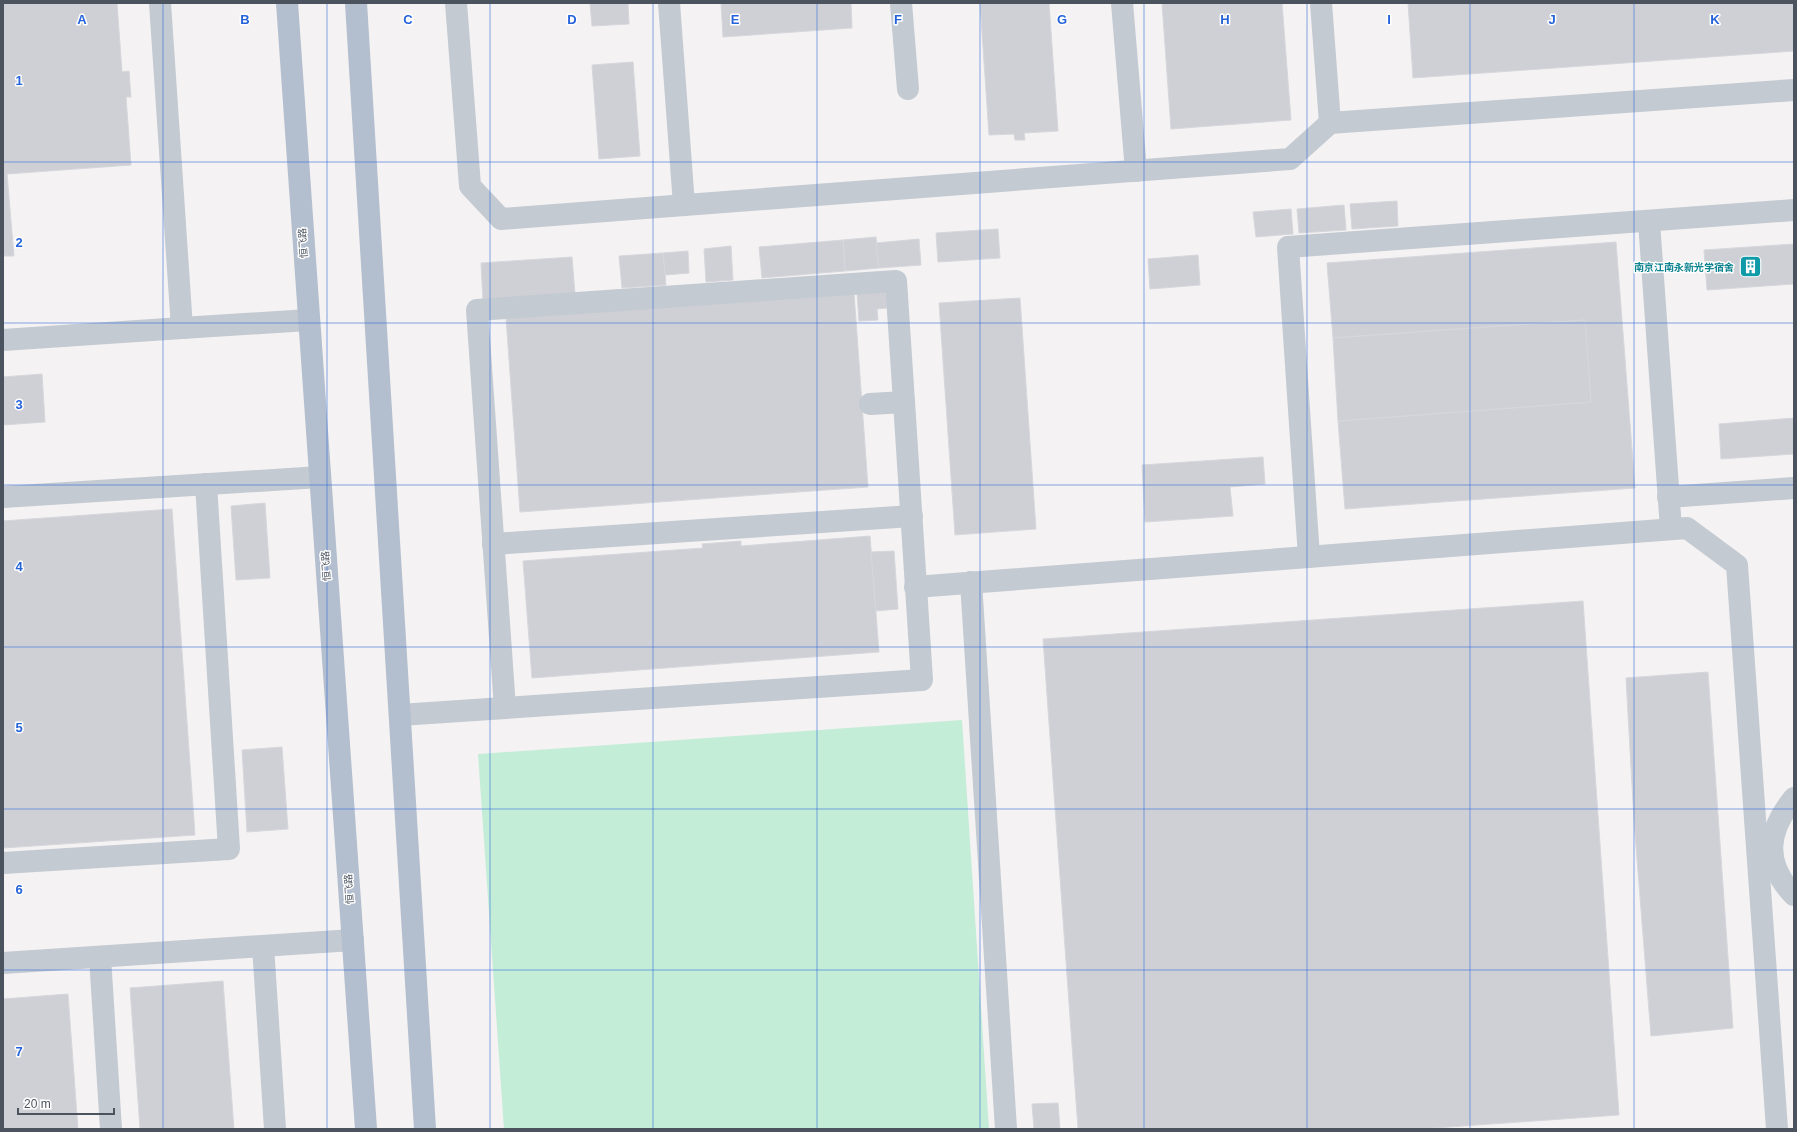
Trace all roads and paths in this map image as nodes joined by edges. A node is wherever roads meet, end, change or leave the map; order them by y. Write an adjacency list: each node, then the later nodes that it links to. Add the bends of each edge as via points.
1 (160, 3): 17 (lane)
2 (286, 3): 16 (main road, 恒飞路)
3 (356, 3): 33 (main road)
4 (456, 3): 13 (lane, via 470,186 501,219)
5 (669, 3): 13 (lane)
6 (901, 3): 9 (lane)
7 (1122, 3): 12 (lane)
8 (1321, 3): 11 (lane)
9 (908, 89)
10 (1794, 90): 11 (lane)
11 (1330, 123): 12 (lane, via 1290,159)
12 (1136, 171): 13 (lane)
13 (684, 205)
14 (1794, 210): 15 (lane)
15 (1649, 222): 25 (lane); 29 (lane, via 1288,247)
16 (309, 320): 17 (lane); 21 (main road, 恒飞路)
17 (182, 328): 18 (lane)
18 (3, 340)
19 (904, 402): 20 (lane); 26 (lane); 28 (lane, via 896,281 477,310)
20 (870, 404)
21 (320, 477): 22 (lane); 38 (main road, 恒飞路)
22 (206, 484): 24 (lane); 36 (lane, via 229,849)
23 (1794, 488): 25 (lane)
24 (3, 497)
25 (1668, 497): 27 (lane)
26 (912, 516): 28 (lane); 31 (lane)
27 (1671, 530): 29 (lane); 35 (lane, via 1687,528 1737,565)
28 (493, 544): 32 (lane)
29 (1309, 557): 30 (lane)
30 (971, 582): 31 (lane); 46 (lane)
31 (915, 587): 32 (lane, via 922,680)
32 (505, 708): 33 (lane)
33 (400, 714): 45 (main road)
34 (1794, 798): 35 (lane, via 1782,813)
35 (1765, 851): 37 (lane, via 1783,882); 47 (lane)
36 (3, 863)
37 (1794, 895)
38 (353, 940): 39 (lane); 44 (main road, 恒飞路)
39 (263, 946): 40 (lane); 43 (lane)
40 (100, 957): 41 (lane); 42 (lane)
41 (3, 963)
42 (111, 1129)
43 (275, 1129)
44 (366, 1129)
45 (425, 1129)
46 (1006, 1129)
47 (1777, 1129)

